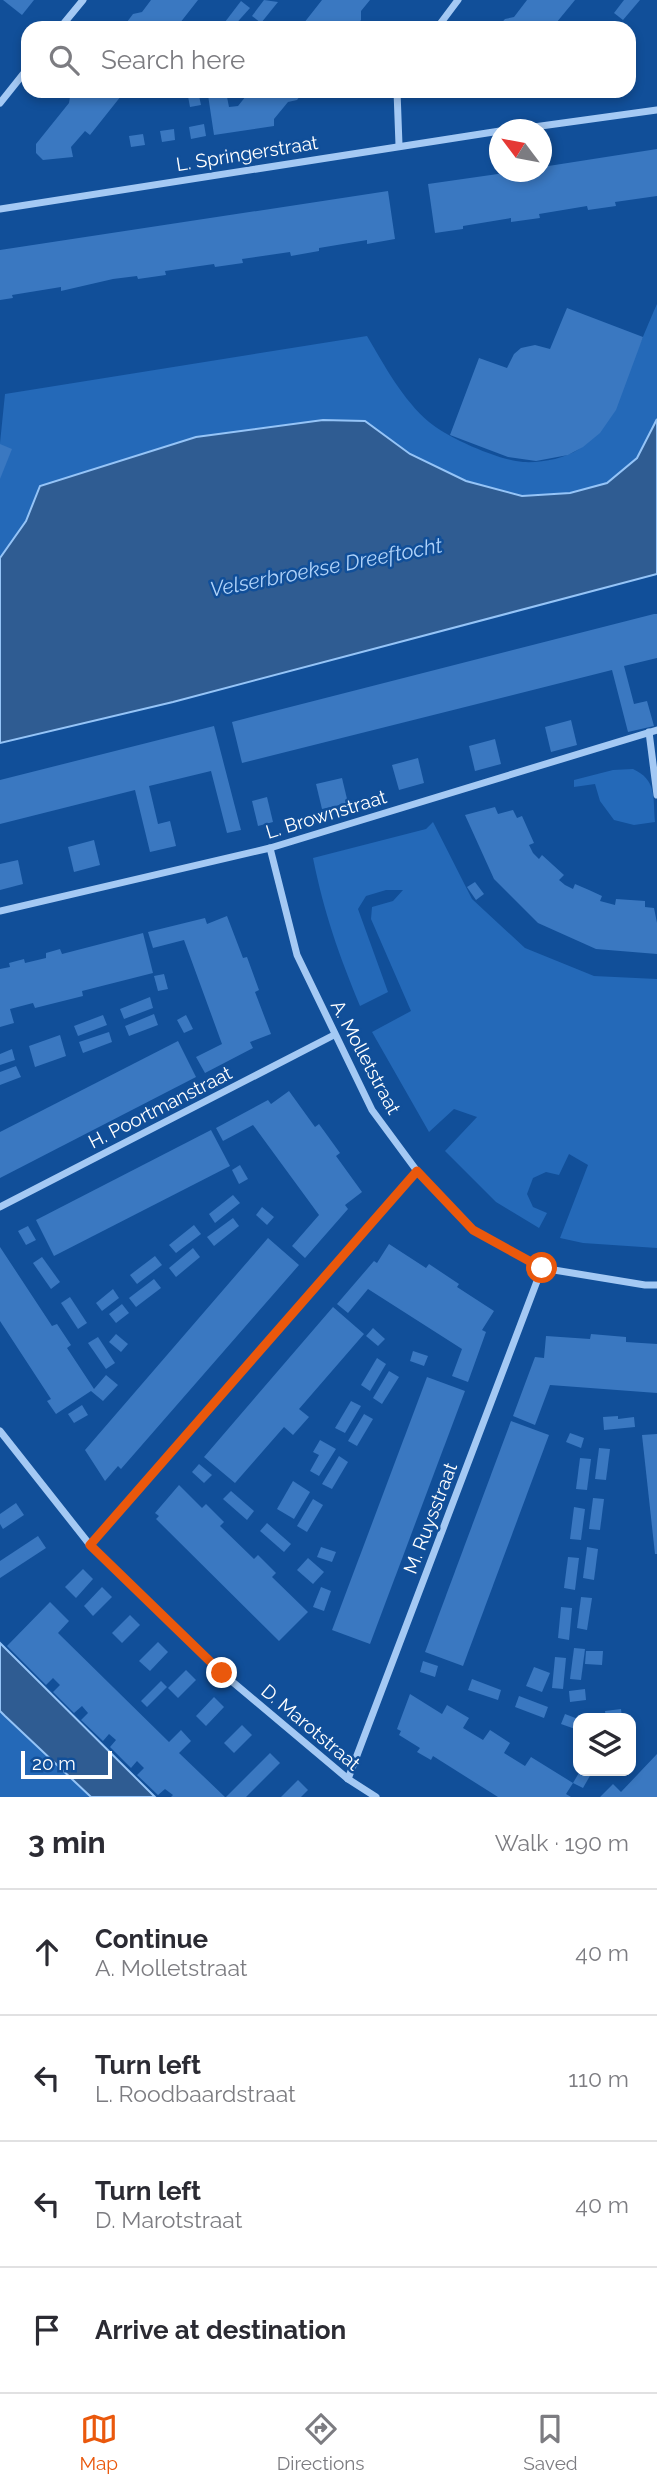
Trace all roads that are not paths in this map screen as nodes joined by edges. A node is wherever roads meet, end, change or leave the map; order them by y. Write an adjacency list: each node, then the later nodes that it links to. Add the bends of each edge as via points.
1 (83, 0): 3 (street)
2 (458, 0): 4 (street)
3 (66, 21)
4 (442, 21)
5 (21, 77): 7 (street)
6 (397, 98): 11 (street)
7 (0, 103)
8 (657, 110): 9 (street)
9 (552, 124)
10 (489, 132): 11 (street, L. Springerstraat)
11 (399, 145): 12 (street, L. Springerstraat)
12 (0, 209)
13 (653, 731): 14 (street); 15 (street, L. Brownstraat)
14 (657, 795)
15 (270, 848): 16 (street, L. Brownstraat); 17 (street, A. Molletstraat, via 297,955)
16 (0, 911)
17 (334, 1035): 18 (street, A. Molletstraat, via 372,1110); 19 (street, H. Poortmanstraat)
18 (417, 1171): 20 (street, A. Molletstraat, via 473,1230); 23 (street)
19 (0, 1207)
20 (542, 1268): 21 (street, A. Molletstraat); 24 (street, M. Ruysstraat)
21 (657, 1285)
22 (0, 1431): 23 (street, D. Marotstraat)
23 (90, 1545): 24 (street, D. Marotstraat, via 222,1673)
24 (348, 1779): 25 (street, D. Marotstraat)
25 (376, 1797)

